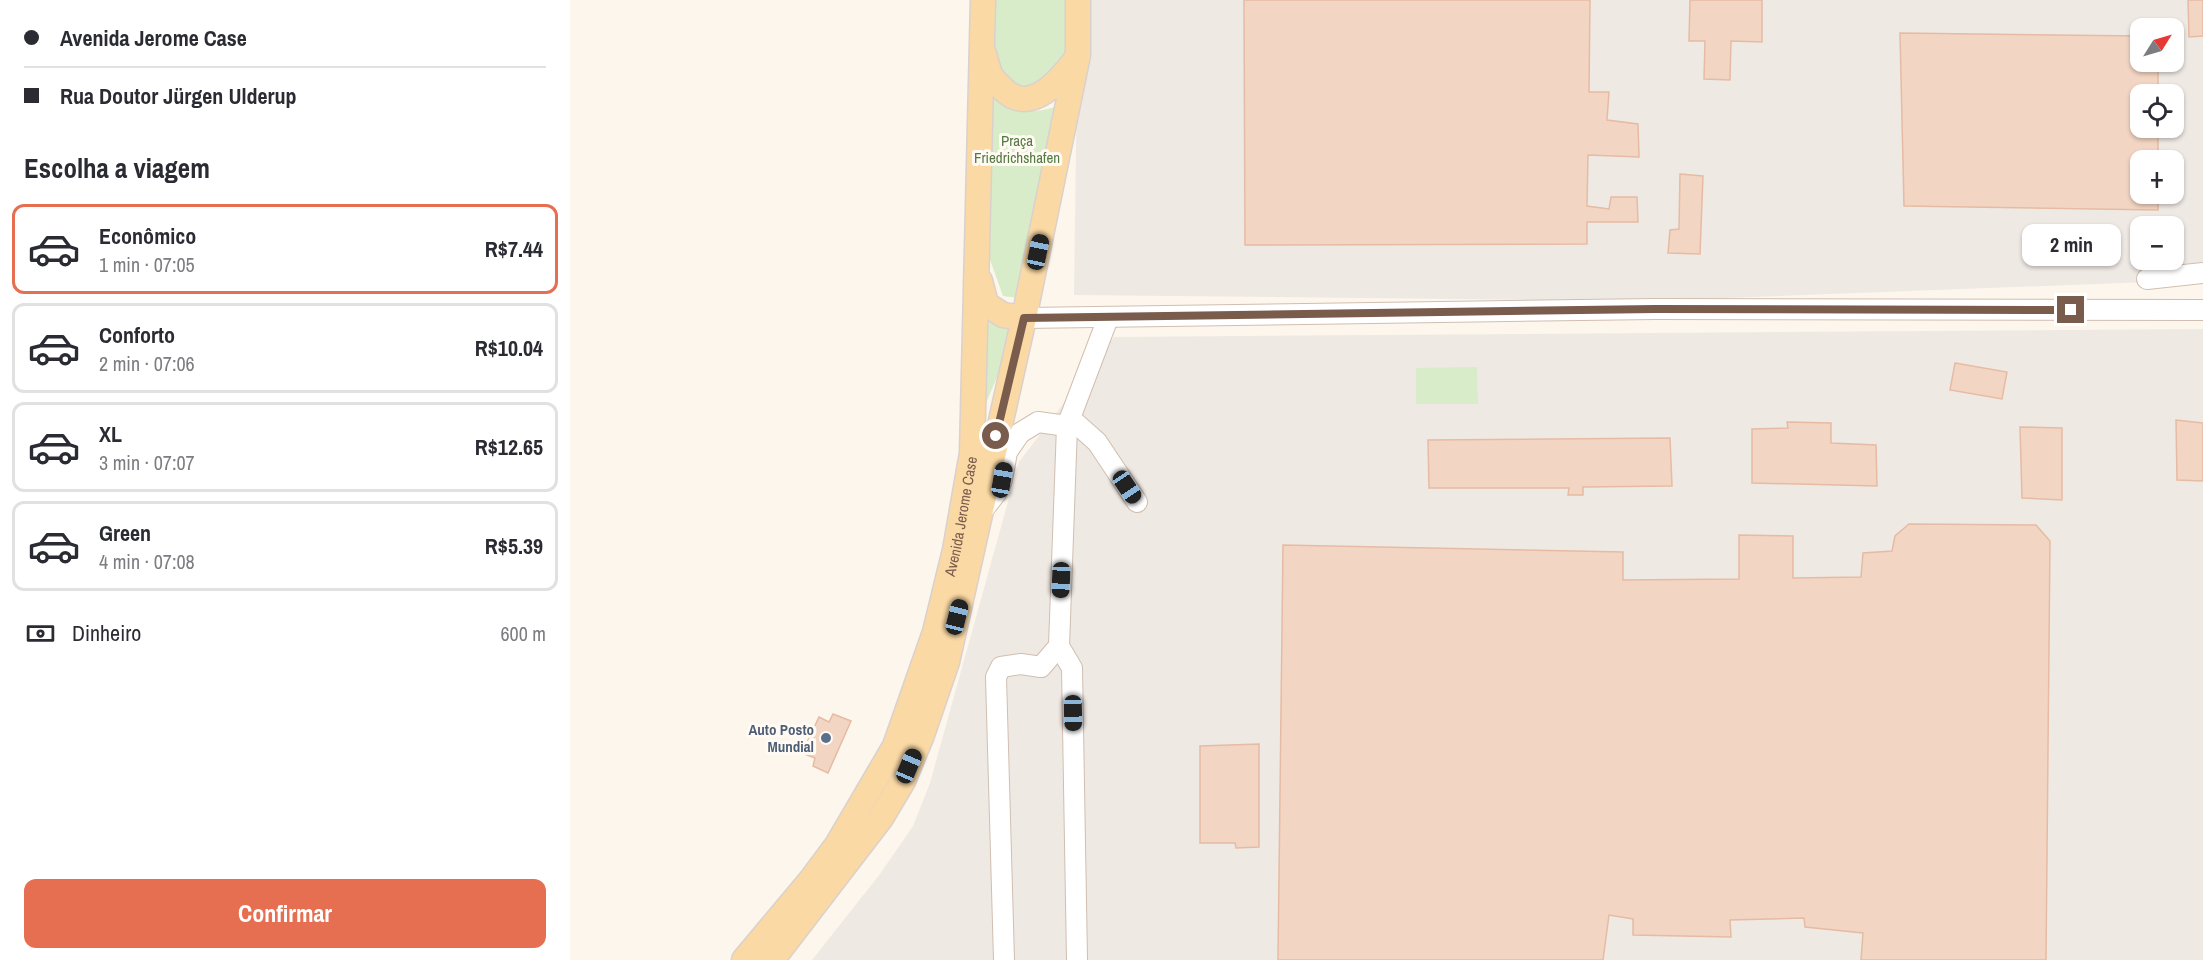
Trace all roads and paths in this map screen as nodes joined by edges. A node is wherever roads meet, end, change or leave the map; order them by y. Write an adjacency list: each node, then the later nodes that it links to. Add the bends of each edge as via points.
1 (983, 0): 3 (main road, Avenida Jerome Case)
2 (1078, 0): 4 (main road, Avenida Jerome Case)
3 (982, 48): 4 (main road, via 992,77 1010,95 1027,99 1045,93); 5 (main road, Avenida Jerome Case)
4 (1078, 56): 9 (main road, Avenida Jerome Case)
5 (976, 267): 9 (main road, via 986,304 1003,315); 15 (main road, Avenida Jerome Case, via 972,453 935,632 895,746 837,845)
6 (2203, 273): 7 (street)
7 (2148, 279)
8 (2203, 310): 10 (street, via 1655,309)
9 (1024, 318): 10 (street); 13 (main road, Avenida Jerome Case)
10 (1108, 318): 11 (street)
11 (1068, 422): 12 (street, via 1097,442); 13 (street, via 1038,422 1020,433 1007,452 997,492); 14 (street)
12 (1137, 502)
13 (981, 513): 16 (main road, Avenida Jerome Case, via 947,662 903,781 881,818)
14 (1059, 646): 17 (street, via 1041,667 1001,667 996,677); 18 (street, via 1072,668)
15 (744, 960)
16 (772, 960)
17 (1004, 960)
18 (1077, 960)

